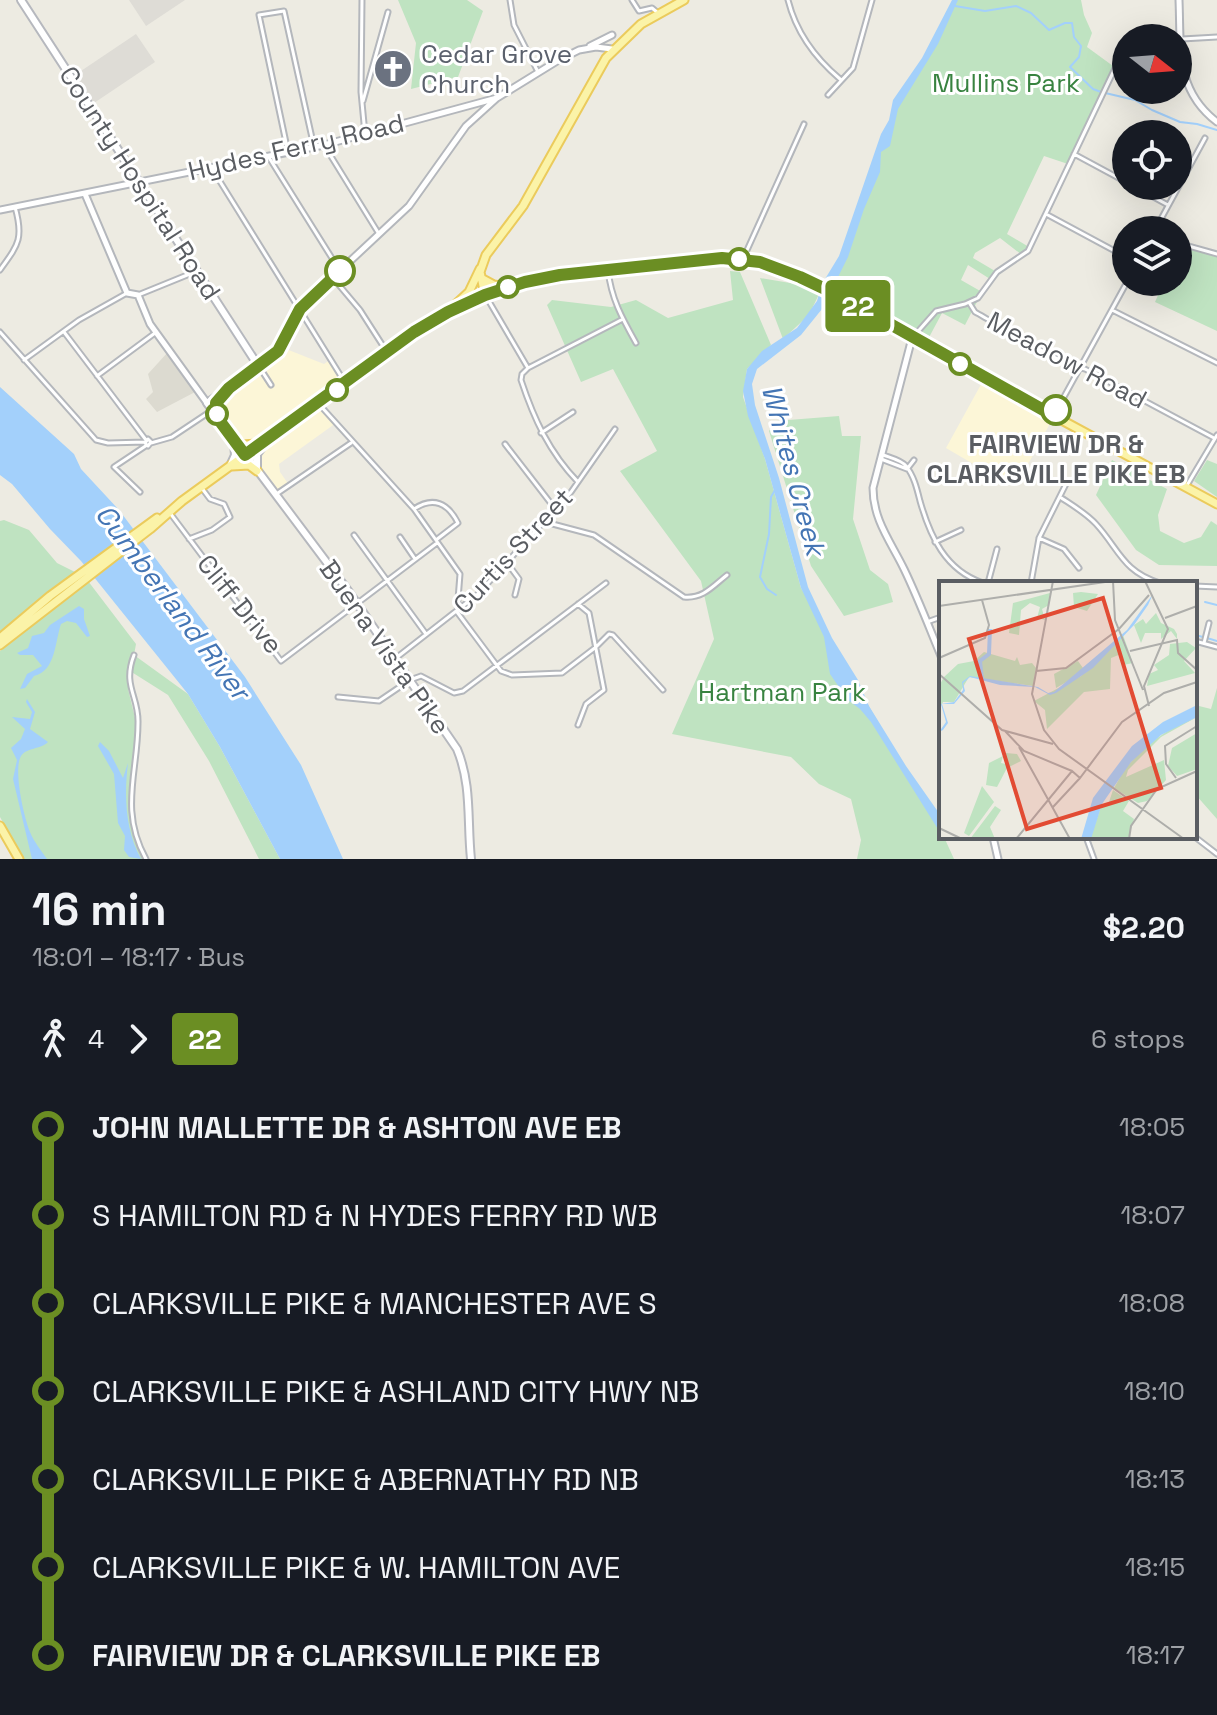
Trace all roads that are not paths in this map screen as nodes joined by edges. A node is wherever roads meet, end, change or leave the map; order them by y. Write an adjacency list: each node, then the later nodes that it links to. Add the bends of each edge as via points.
1 (21, 0): 35 (main road, County Hospital Road)
2 (362, 0): 23 (street)
3 (510, 0): 17 (street, via 514,25)
4 (632, 0): 10 (street, via 639,11 652,8)
5 (684, 0): 10 (main road)
6 (788, 0): 19 (street, via 815,55)
7 (872, 0): 19 (street, via 853,68)
8 (1179, 0): 11 (street)
9 (388, 12): 23 (street)
10 (658, 13): 16 (main road)
11 (1180, 24)
12 (612, 35): 15 (street)
13 (1217, 37): 14 (street)
14 (1192, 38)
15 (586, 49): 16 (street); 17 (street)
16 (612, 49): 48 (main road, via 523,206)
17 (538, 72): 22 (street)
18 (1112, 77): 31 (street)
19 (841, 79): 21 (street)
20 (1192, 94): 24 (street)
21 (828, 95)
22 (496, 99): 26 (street, Hydes Ferry Road); 43 (street, via 466,126 409,206)
23 (362, 107): 26 (street)
24 (1217, 122)
25 (804, 124): 47 (street)
26 (365, 134): 28 (street, Hydes Ferry Road)
27 (1205, 138): 38 (street)
28 (324, 145): 29 (street, Hydes Ferry Road); 43 (street)
29 (314, 147): 30 (street, Hydes Ferry Road); 30 (street, via 284,11 259,15)
30 (288, 152): 32 (street, Hydes Ferry Road)
31 (1074, 154): 34 (street); 41 (street)
32 (268, 156): 33 (street, Hydes Ferry Road); 52 (street)
33 (211, 167): 35 (street, Hydes Ferry Road); 61 (street)
34 (1112, 174)
35 (140, 181): 36 (street, Hydes Ferry Road); 51 (main road, County Hospital Road)
36 (85, 194): 39 (street, Hydes Ferry Road); 56 (street)
37 (1158, 200): 38 (street)
38 (1169, 206): 42 (street)
39 (15, 207): 40 (street, Hydes Ferry Road); 49 (street, via 20,240)
40 (0, 210)
41 (1046, 214): 45 (street); 60 (street, via 1028,251)
42 (1163, 216)
43 (379, 235): 52 (street)
44 (1192, 247): 46 (street)
45 (1112, 249)
46 (1217, 254)
47 (743, 259): 50 (main road); 68 (main road, via 810,282)
48 (481, 267): 54 (main road); 63 (main road, via 469,292)
49 (0, 270)
50 (608, 270): 55 (main road); 64 (street, via 610,292)
51 (198, 271): 57 (street); 71 (main road, County Hospital Road)
52 (340, 271): 53 (street)
53 (333, 278): 61 (street); 70 (street)
54 (481, 278): 55 (main road); 58 (main road)
55 (508, 287): 58 (main road)
56 (127, 293): 57 (street); 66 (street)
57 (138, 295): 67 (street)
58 (485, 295): 63 (main road); 75 (street)
59 (1120, 296): 62 (street)
60 (965, 304): 68 (street, via 936,311); 76 (street, Meadow Road)
61 (300, 309): 74 (street, via 281,347); 79 (street)
62 (1112, 310): 73 (street); 76 (street)
63 (441, 316): 70 (main road)
64 (623, 319): 69 (street); 75 (street)
65 (0, 332): 72 (street)
66 (64, 332): 72 (street); 78 (street)
67 (156, 333): 78 (street); 82 (street)
68 (912, 338): 86 (main road); 97 (street)
69 (636, 343)
70 (388, 352): 79 (main road)
71 (254, 358): 74 (main road, County Hospital Road); 77 (main road)
72 (24, 360): 94 (street, via 96,440)
73 (1217, 363)
74 (259, 367): 77 (main road); 80 (street)
75 (528, 368): 89 (street, via 521,380)
76 (1079, 368): 86 (street); 91 (street, Meadow Road)
77 (250, 374): 81 (main road)
78 (97, 376): 94 (street)
79 (346, 383): 83 (main road)
80 (271, 385)
81 (228, 389): 82 (main road); 87 (main road, via 216,404)
82 (207, 403): 84 (main road, Buena Vista Pike)
83 (318, 403): 92 (main road); 93 (street)
84 (212, 410): 87 (main road, Buena Vista Pike); 94 (street, via 176,435)
85 (573, 412): 89 (street)
86 (1054, 416): 105 (main road)
87 (219, 420): 90 (main road, Buena Vista Pike)
88 (615, 429): 102 (street, Curtis Street)
89 (541, 433): 102 (street)
90 (231, 436): 92 (main road, via 248,446); 96 (main road, Buena Vista Pike); 99 (main road, via 236,450)
91 (1215, 437): 105 (street)
92 (267, 439): 96 (main road); 101 (main road, via 257,454)
93 (352, 442): 107 (street); 110 (street)
94 (147, 443): 106 (street, via 114,467)
95 (505, 444): 111 (street)
96 (245, 455): 99 (main road); 101 (main road, Buena Vista Pike)
97 (881, 457): 100 (street); 140 (street, via 873,488 877,519)
98 (914, 460): 100 (street)
99 (230, 467): 101 (main road, via 249,465); 104 (main road)
100 (907, 469): 120 (street)
101 (257, 471): 107 (main road, Buena Vista Pike)
102 (578, 482): 111 (street, Curtis Street)
103 (1067, 482): 108 (street)
104 (201, 487): 112 (main road); 118 (street, via 210,499 222,502 230,517)
105 (1186, 487): 109 (main road)
106 (140, 492)
107 (275, 495): 136 (main road, Buena Vista Pike)
108 (1060, 497): 117 (street); 130 (street, via 1096,524 1132,569)
109 (1217, 504)
110 (414, 509): 119 (street); 119 (street, via 423,503 443,504 458,521)
111 (556, 510): 113 (street, Curtis Street)
112 (168, 511): 118 (street, Cliff Drive); 131 (main road)
113 (545, 522): 123 (street, Curtis Street); 125 (street, via 594,535 684,597 704,594)
114 (961, 530): 120 (street)
115 (354, 535): 126 (street)
116 (400, 537): 122 (street)
117 (1039, 538): 124 (street, via 1064,549); 129 (street)
118 (188, 539): 136 (street, Cliff Drive, via 281,661)
119 (436, 542): 122 (street, Cliff Drive); 138 (street, via 460,574)
120 (935, 542): 127 (street, via 962,574)
121 (997, 549): 128 (street)
122 (415, 559): 126 (street, Cliff Drive)
123 (507, 563): 135 (street, via 519,579); 138 (street, Curtis Street)
124 (1079, 568)
125 (727, 575)
126 (387, 580): 136 (street, Cliff Drive); 142 (street)
127 (980, 581)
128 (986, 581)
129 (1031, 581)
130 (1156, 581)
131 (74, 582): 143 (main road); 146 (main road)
132 (606, 583): 137 (street)
133 (1197, 586): 134 (street)
134 (1217, 587)
135 (515, 595)
136 (356, 603): 151 (main road, Buena Vista Pike)
137 (578, 604): 147 (street, via 589,613); 152 (street)
138 (457, 612): 142 (street, Curtis Street); 152 (street)
139 (939, 618): 140 (street)
140 (927, 622): 149 (street)
141 (1209, 623): 145 (street)
142 (426, 634): 151 (street, Curtis Street)
143 (0, 638)
144 (1197, 641): 145 (street)
145 (1204, 643): 148 (street)
146 (0, 645)
147 (596, 647): 152 (street, via 558,674 512,675); 154 (street, via 613,635); 156 (street, via 604,690 586,704)
148 (1217, 647)
149 (939, 651)
150 (134, 655): 164 (street, via 129,687 138,722 131,798 136,836)
151 (396, 658): 153 (main road, Buena Vista Pike)
152 (497, 664): 153 (street, via 454,693 421,676)
153 (410, 680): 155 (street, via 379,701); 165 (main road, Buena Vista Pike, via 463,764)
154 (663, 690)
155 (338, 697)
156 (578, 725)
157 (0, 826): 163 (main road)
158 (0, 833): 163 (main road)
159 (993, 839): 166 (street)
160 (1087, 839): 167 (street)
161 (1197, 839): 162 (street)
162 (1217, 854)
163 (16, 859)
164 (146, 859)
165 (471, 859)
166 (998, 859)
167 (1094, 859)

